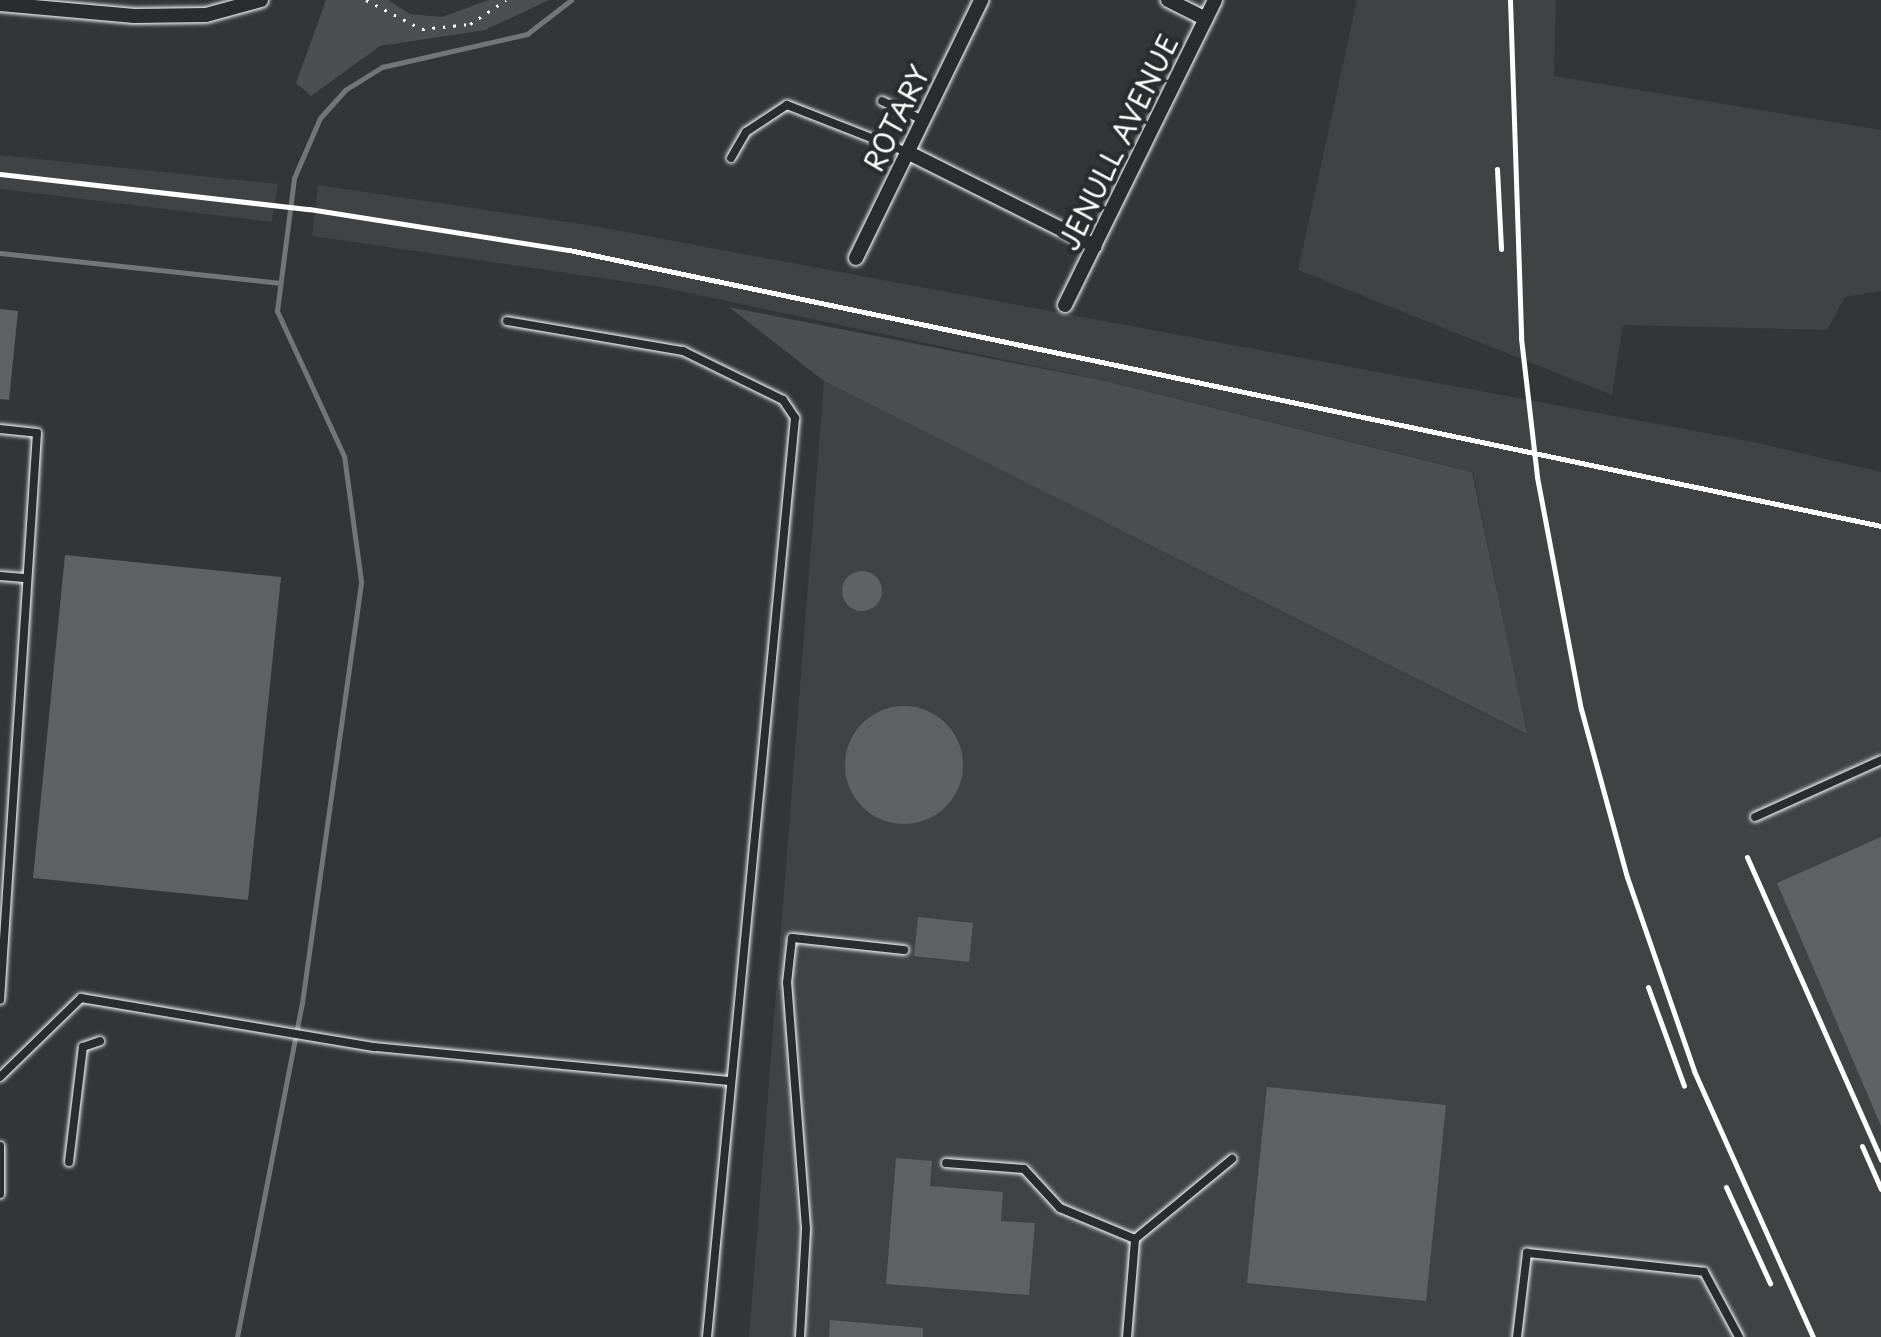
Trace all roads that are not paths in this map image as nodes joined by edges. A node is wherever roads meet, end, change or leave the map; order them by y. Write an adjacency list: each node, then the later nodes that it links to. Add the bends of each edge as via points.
1 (261, 0): 7 (street)
2 (980, 0): 10 (street, ROTARY)
3 (1168, 0): 8 (street)
4 (1215, 0): 8 (street, JENULL AVENUE)
5 (0, 4): 6 (street)
6 (49, 4): 7 (street)
7 (180, 8)
8 (1206, 19): 13 (street, JENULL AVENUE)
9 (882, 101): 10 (lane)
10 (923, 120): 11 (street, ROTARY)
11 (907, 152): 12 (lane, via 787,105 746,132); 13 (street); 14 (street, ROTARY)
12 (731, 158)
13 (1096, 246): 15 (street, JENULL AVENUE)
14 (856, 258)
15 (1065, 305)
16 (507, 321): 26 (lane, via 683,351 783,400 795,418)
17 (0, 429): 19 (lane, via 36,433)
18 (0, 576): 19 (lane)
19 (24, 578): 23 (lane)
20 (1881, 760): 21 (lane)
21 (1756, 817)
22 (904, 950): 34 (lane, via 792,938 787,983 806,1228)
23 (0, 1000)
24 (100, 1041): 29 (lane, via 83,1047)
25 (0, 1077): 26 (lane, via 81,998 316,1035)
26 (728, 1082): 33 (lane)
27 (0, 1146): 31 (lane)
28 (1232, 1159): 32 (lane)
29 (69, 1162)
30 (946, 1164): 32 (lane, via 1024,1169 1060,1208)
31 (0, 1194)
32 (1135, 1239): 35 (lane)
33 (708, 1337)
34 (800, 1337)
35 (1127, 1337)
36 (1517, 1337): 37 (lane, via 1528,1253 1704,1272)
37 (1739, 1337)

